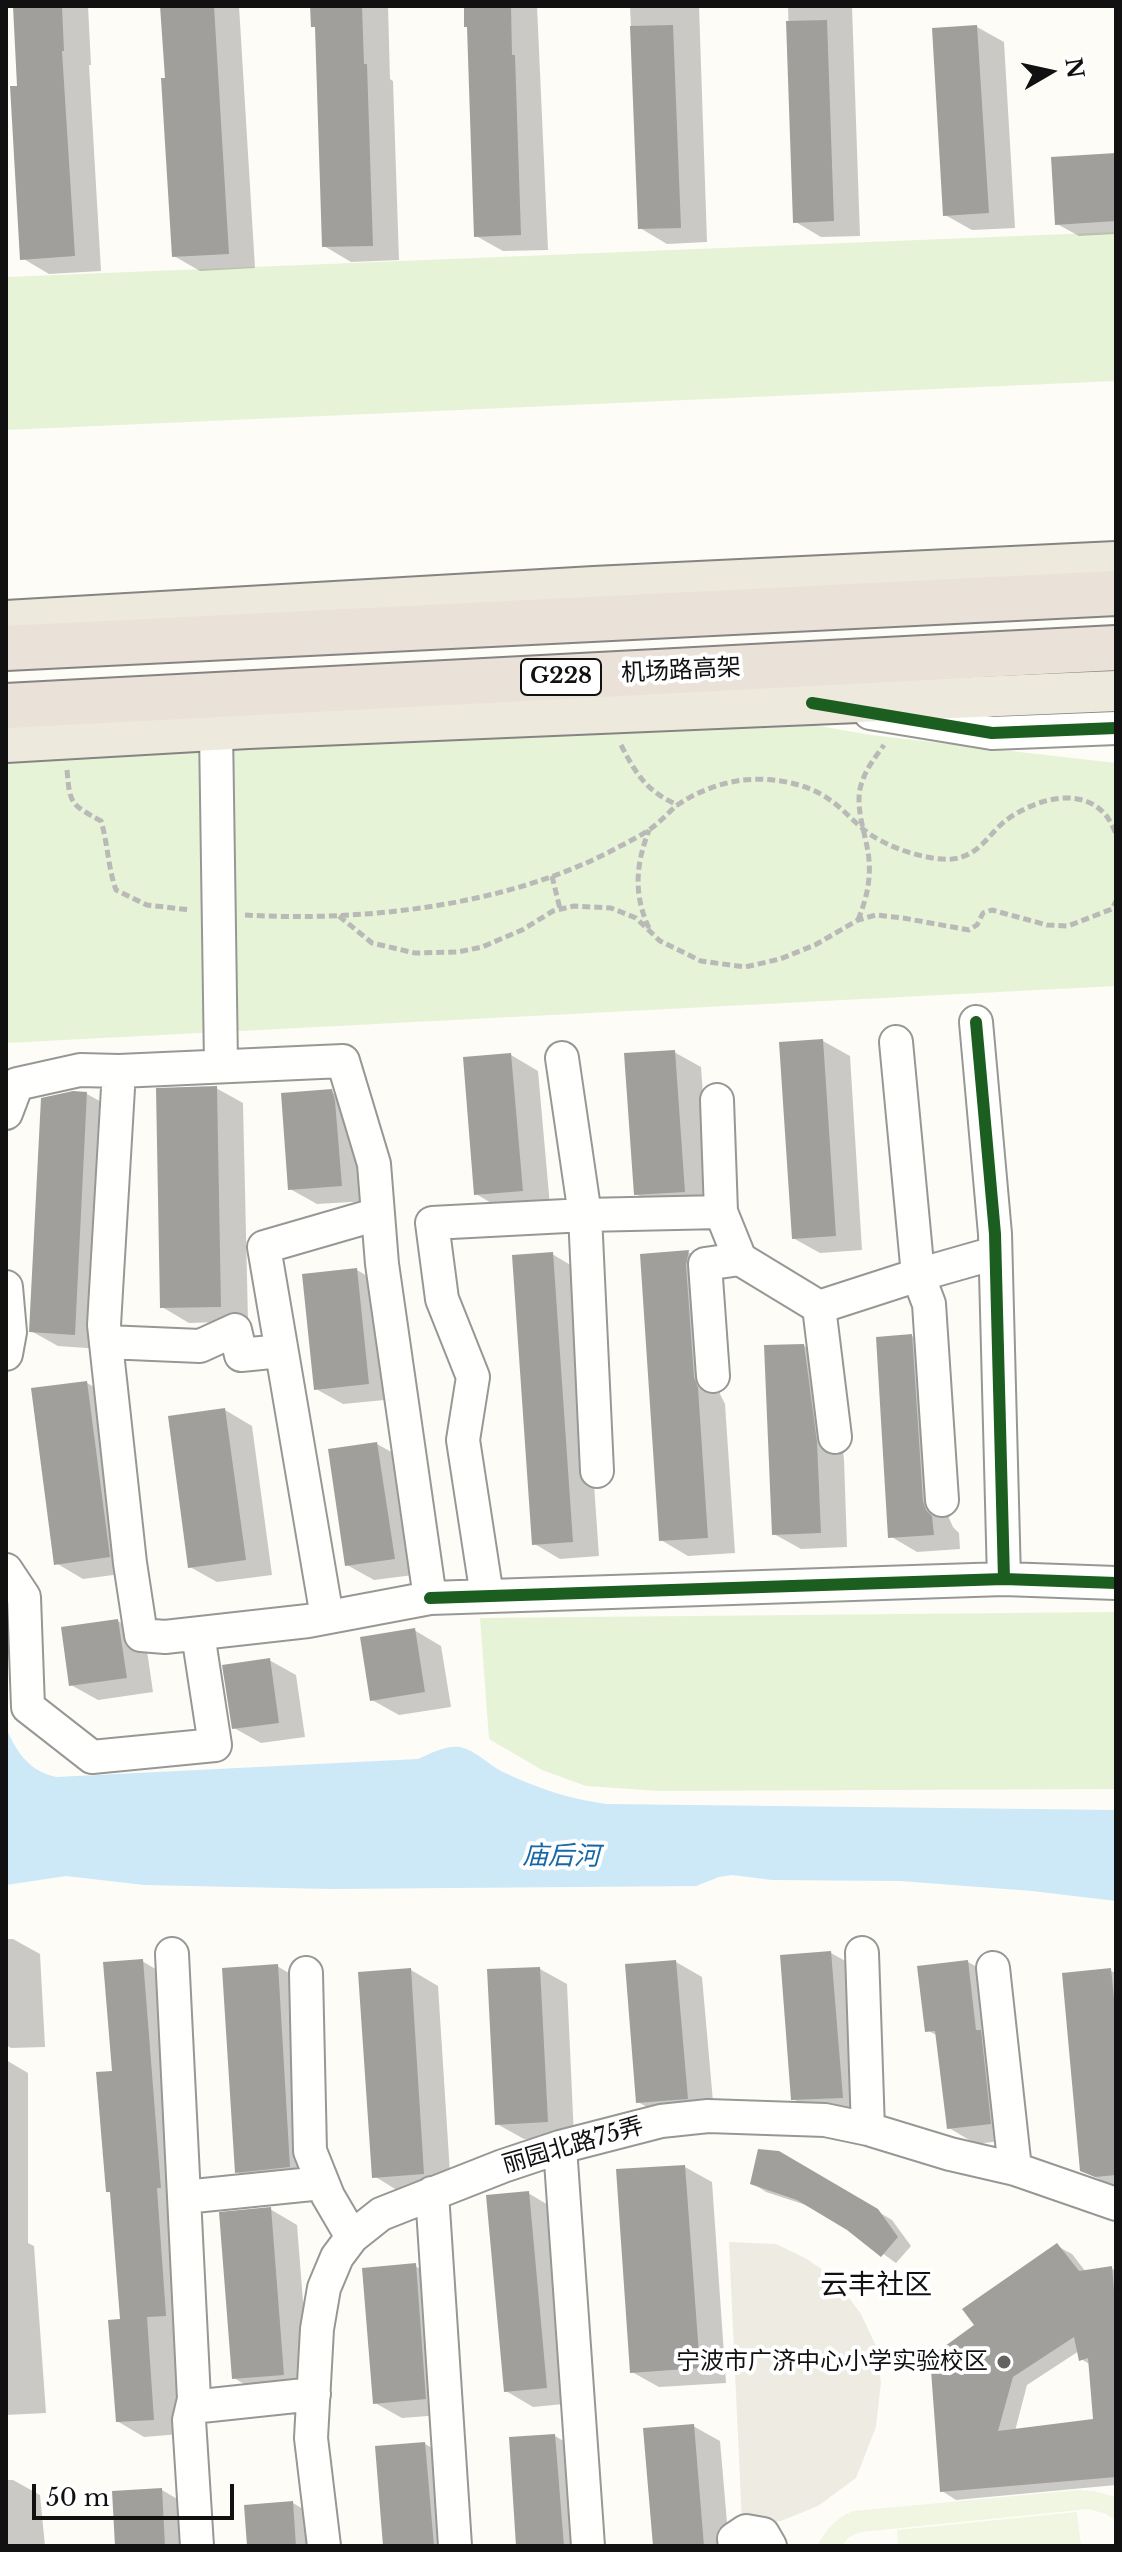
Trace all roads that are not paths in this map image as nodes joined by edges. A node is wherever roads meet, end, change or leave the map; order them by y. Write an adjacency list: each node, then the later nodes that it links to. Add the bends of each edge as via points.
1 (1116, 562): 3 (main road)
2 (1116, 593): 4 (highway)
3 (6, 621)
4 (6, 648)
5 (1116, 648): 8 (highway, 机场路高架 / G228)
6 (1116, 691): 7 (main road)
7 (812, 703): 9 (street, via 992,733); 10 (main road)
8 (6, 706)
9 (1116, 728)
10 (216, 730): 11 (main road); 15 (street)
11 (6, 742)
12 (976, 1022): 22 (street)
13 (896, 1042): 24 (street)
14 (562, 1058): 21 (street)
15 (221, 1064): 16 (street); 20 (street, via 343,1061 374,1164)
16 (119, 1071): 18 (street, via 80,1070 17,1084); 27 (street)
17 (717, 1100): 19 (street)
18 (6, 1113)
19 (721, 1212): 21 (street); 23 (street)
20 (378, 1214): 28 (street, via 264,1247); 38 (street)
21 (585, 1215): 32 (street); 37 (street, via 432,1223 442,1299 473,1377 463,1440)
22 (995, 1253): 24 (street); 35 (street)
23 (740, 1259): 26 (street); 30 (street, via 705,1264)
24 (918, 1275): 26 (street); 33 (street, via 929,1304)
25 (6, 1287): 29 (street)
26 (819, 1307): 31 (street)
27 (106, 1342): 28 (street, via 200,1346 235,1330 241,1355); 40 (street, via 141,1635)
28 (281, 1351): 39 (street)
29 (6, 1354)
30 (713, 1376)
31 (835, 1437)
32 (597, 1471)
33 (942, 1500)
34 (6, 1570): 40 (street, via 24,1597 28,1707 92,1757 215,1745)
35 (1004, 1579): 36 (street); 37 (street)
36 (1116, 1583)
37 (487, 1596): 38 (street)
38 (430, 1598): 39 (street)
39 (327, 1617): 40 (street)
40 (198, 1634)
41 (862, 1953): 45 (street)
42 (172, 1954): 50 (street)
43 (993, 1968): 47 (street)
44 (306, 1973): 48 (street, via 310,2151)
45 (868, 2129): 46 (street, 丽园北路75弄, via 825,2120 708,2116 661,2121); 47 (street, 丽园北路75弄)
46 (560, 2147): 49 (street, 丽园北路75弄); 58 (street)
47 (1015, 2169): 51 (street, 丽园北路75弄)
48 (322, 2183): 50 (street); 52 (street)
49 (432, 2193): 52 (street, 丽园北路75弄, via 381,2214); 57 (street)
50 (184, 2197): 54 (street)
51 (1116, 2204)
52 (352, 2237): 53 (street, 丽园北路75弄, via 324,2288)
53 (314, 2394): 54 (street); 56 (street, 丽园北路75弄, via 311,2438)
54 (192, 2407): 55 (street)
55 (197, 2546)
56 (324, 2546)
57 (455, 2546)
58 (588, 2546)
59 (735, 2546): 60 (street, via 734,2539 746,2531 763,2534)
60 (770, 2546)

